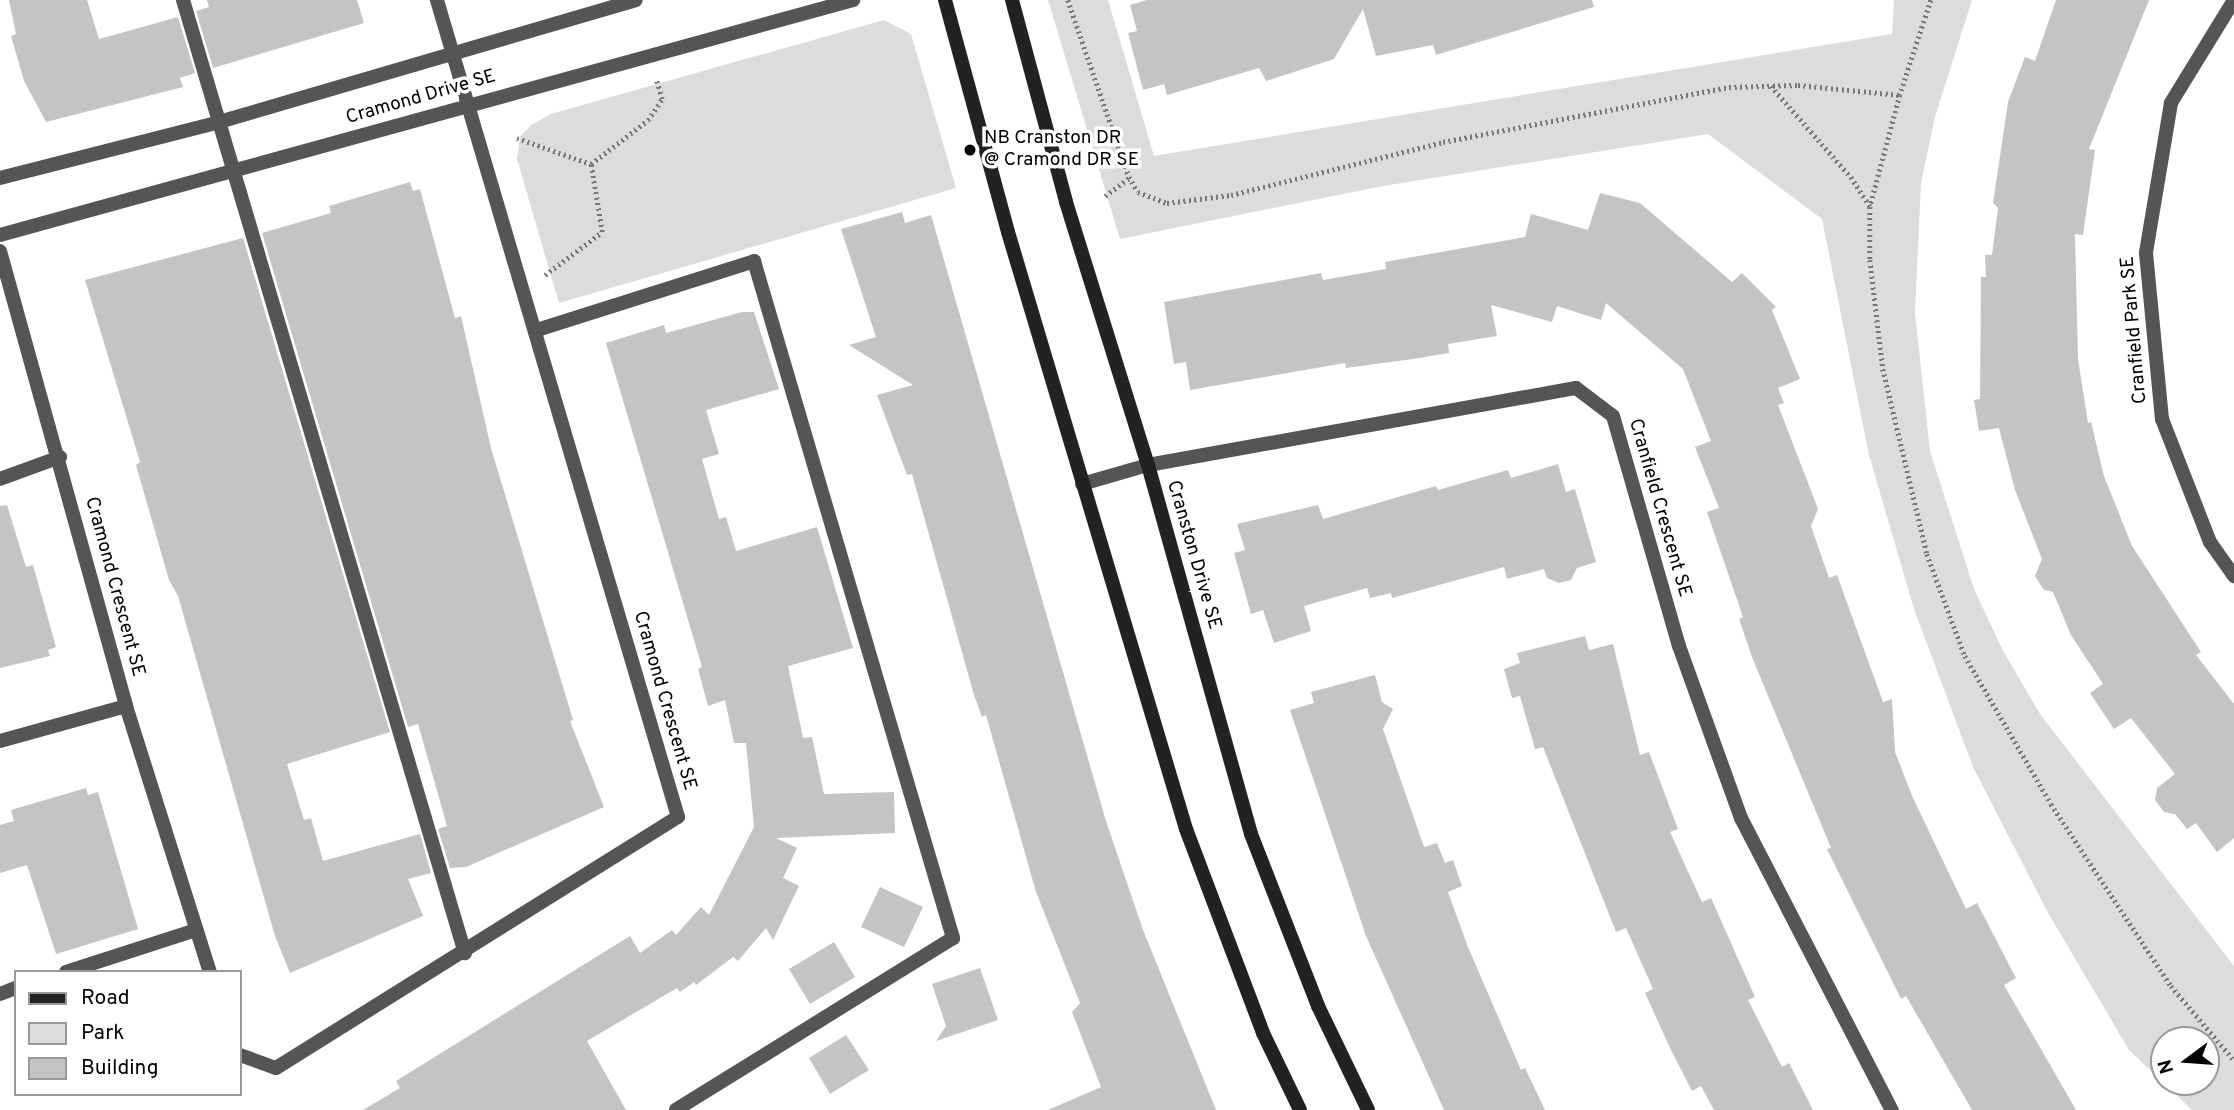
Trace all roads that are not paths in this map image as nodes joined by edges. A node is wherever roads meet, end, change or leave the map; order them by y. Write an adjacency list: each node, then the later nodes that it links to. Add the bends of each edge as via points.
1 (183, 0): 10 (street)
2 (437, 0): 8 (street, Cramond Crescent SE)
3 (636, 0): 8 (street, Cramond Drive SE)
4 (853, 0): 9 (street, Cramond Drive SE)
5 (944, 0): 19 (street)
6 (1012, 0): 17 (street, Cranston Drive SE, via 1066,202)
7 (2234, 1): 20 (street, Cranfield Park SE, via 2171,103 2146,253 2162,419 2210,542)
8 (452, 51): 9 (street, Cramond Crescent SE); 10 (street, Cramond Drive SE)
9 (468, 105): 11 (street, Cramond Drive SE); 15 (street, Cramond Crescent SE)
10 (219, 122): 11 (street); 12 (street, Cramond Drive SE)
11 (233, 171): 13 (street, Cramond Drive SE); 24 (street)
12 (0, 178)
13 (0, 235)
14 (0, 251): 16 (street, Cramond Crescent SE)
15 (537, 330): 24 (street, Cramond Crescent SE, via 678,817); 28 (street, via 754,261 953,937)
16 (60, 457): 18 (street); 21 (street, Cramond Crescent SE)
17 (1148, 465): 19 (street, Cranfield Crescent SE); 30 (street, Cranston Drive SE, via 1251,834 1318,1006); 31 (street, Cranfield Crescent SE, via 1576,388 1613,416 1679,646 1741,818)
18 (0, 479)
19 (1082, 484): 29 (street, via 1185,829 1263,1033)
20 (2234, 576)
21 (125, 706): 22 (street); 23 (street, Cramond Crescent SE)
22 (0, 741)
23 (196, 930): 25 (street); 26 (street, Cramond Crescent SE)
24 (465, 953): 27 (street, Cramond Crescent SE, via 276,1068)
25 (72, 970)
26 (210, 970)
27 (242, 1056)
28 (676, 1110)
29 (1300, 1110)
30 (1368, 1110)
31 (1892, 1110)

